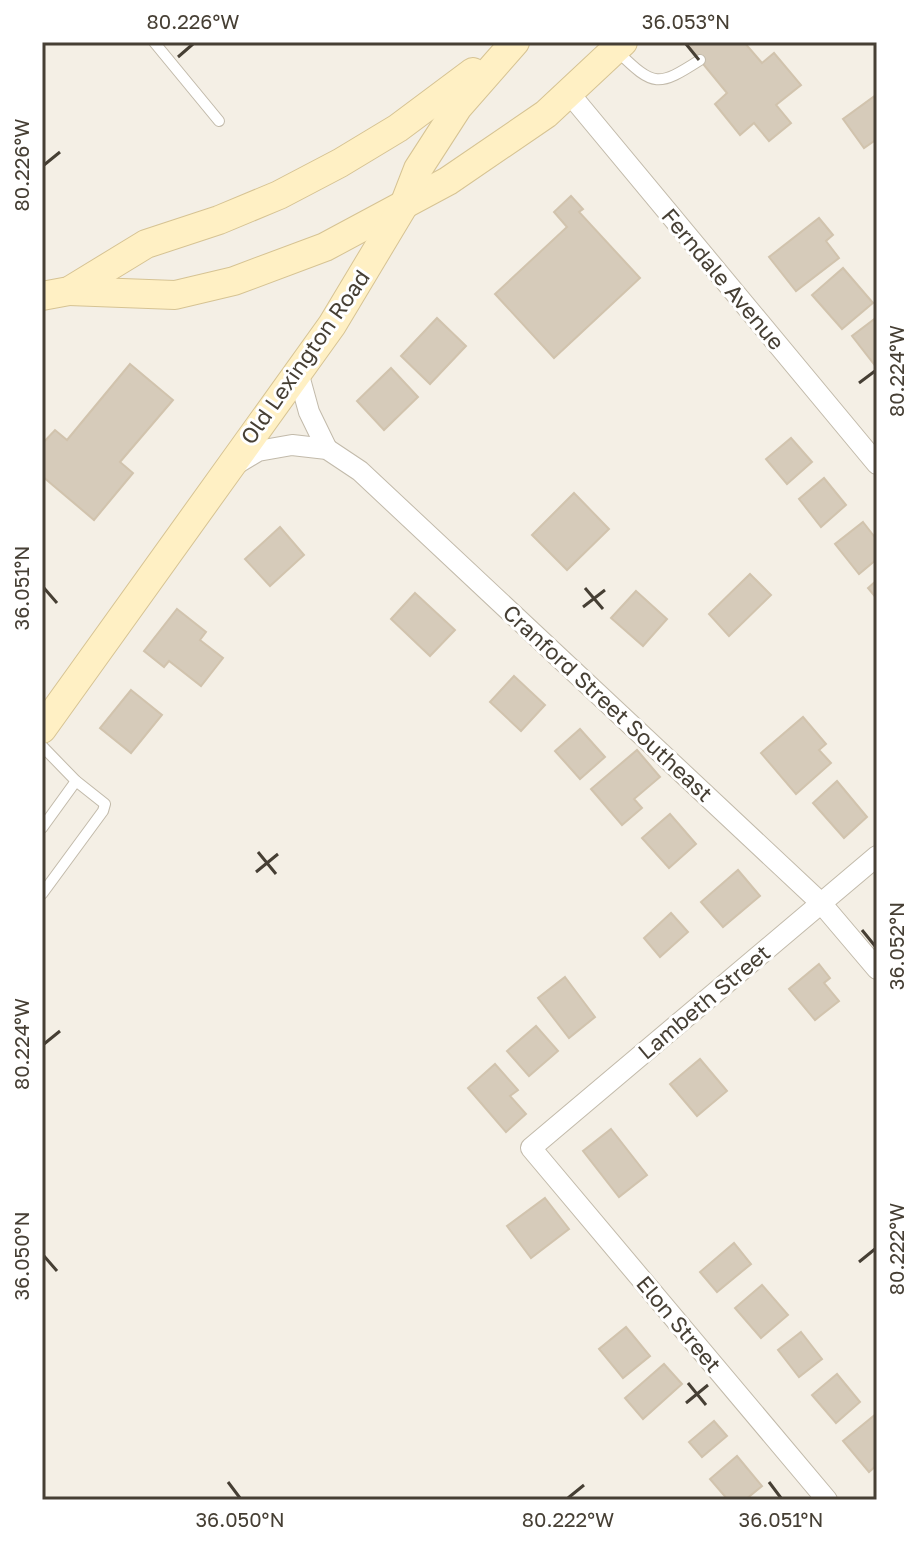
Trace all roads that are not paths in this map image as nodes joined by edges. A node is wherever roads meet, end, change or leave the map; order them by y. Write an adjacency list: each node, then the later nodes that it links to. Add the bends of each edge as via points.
1 (154, 42): 6 (lane)
2 (513, 42): 7 (main road, via 458,107 418,169); 8 (main road, via 398,128 340,163 279,195 146,244)
3 (619, 46): 4 (lane, via 642,75 654,80 669,80); 5 (main road, Old Lexington Road)
4 (700, 60)
5 (569, 93): 7 (main road, Old Lexington Road, via 472,165); 11 (street, Ferndale Avenue)
6 (219, 121)
7 (404, 205): 8 (main road, via 325,247 234,281 175,295); 9 (main road, Old Lexington Road)
8 (56, 293)
9 (298, 372): 10 (street); 12 (main road, Old Lexington Road)
10 (327, 449): 12 (street, Cranford Street Southeast, via 292,445 258,451); 19 (street, Cranford Street Southeast, via 360,471)
11 (877, 464)
12 (227, 469): 13 (main road, Old Lexington Road)
13 (42, 729)
14 (42, 746): 15 (lane)
15 (76, 781): 16 (lane); 18 (lane, via 105,804 103,811)
16 (42, 828)
17 (877, 856): 19 (street, Lambeth Street)
18 (42, 894)
19 (821, 903): 20 (street, Cranford Street Southeast); 21 (street, Lambeth Street)
20 (877, 969)
21 (531, 1148): 22 (street, Elon Street)
22 (827, 1500)

